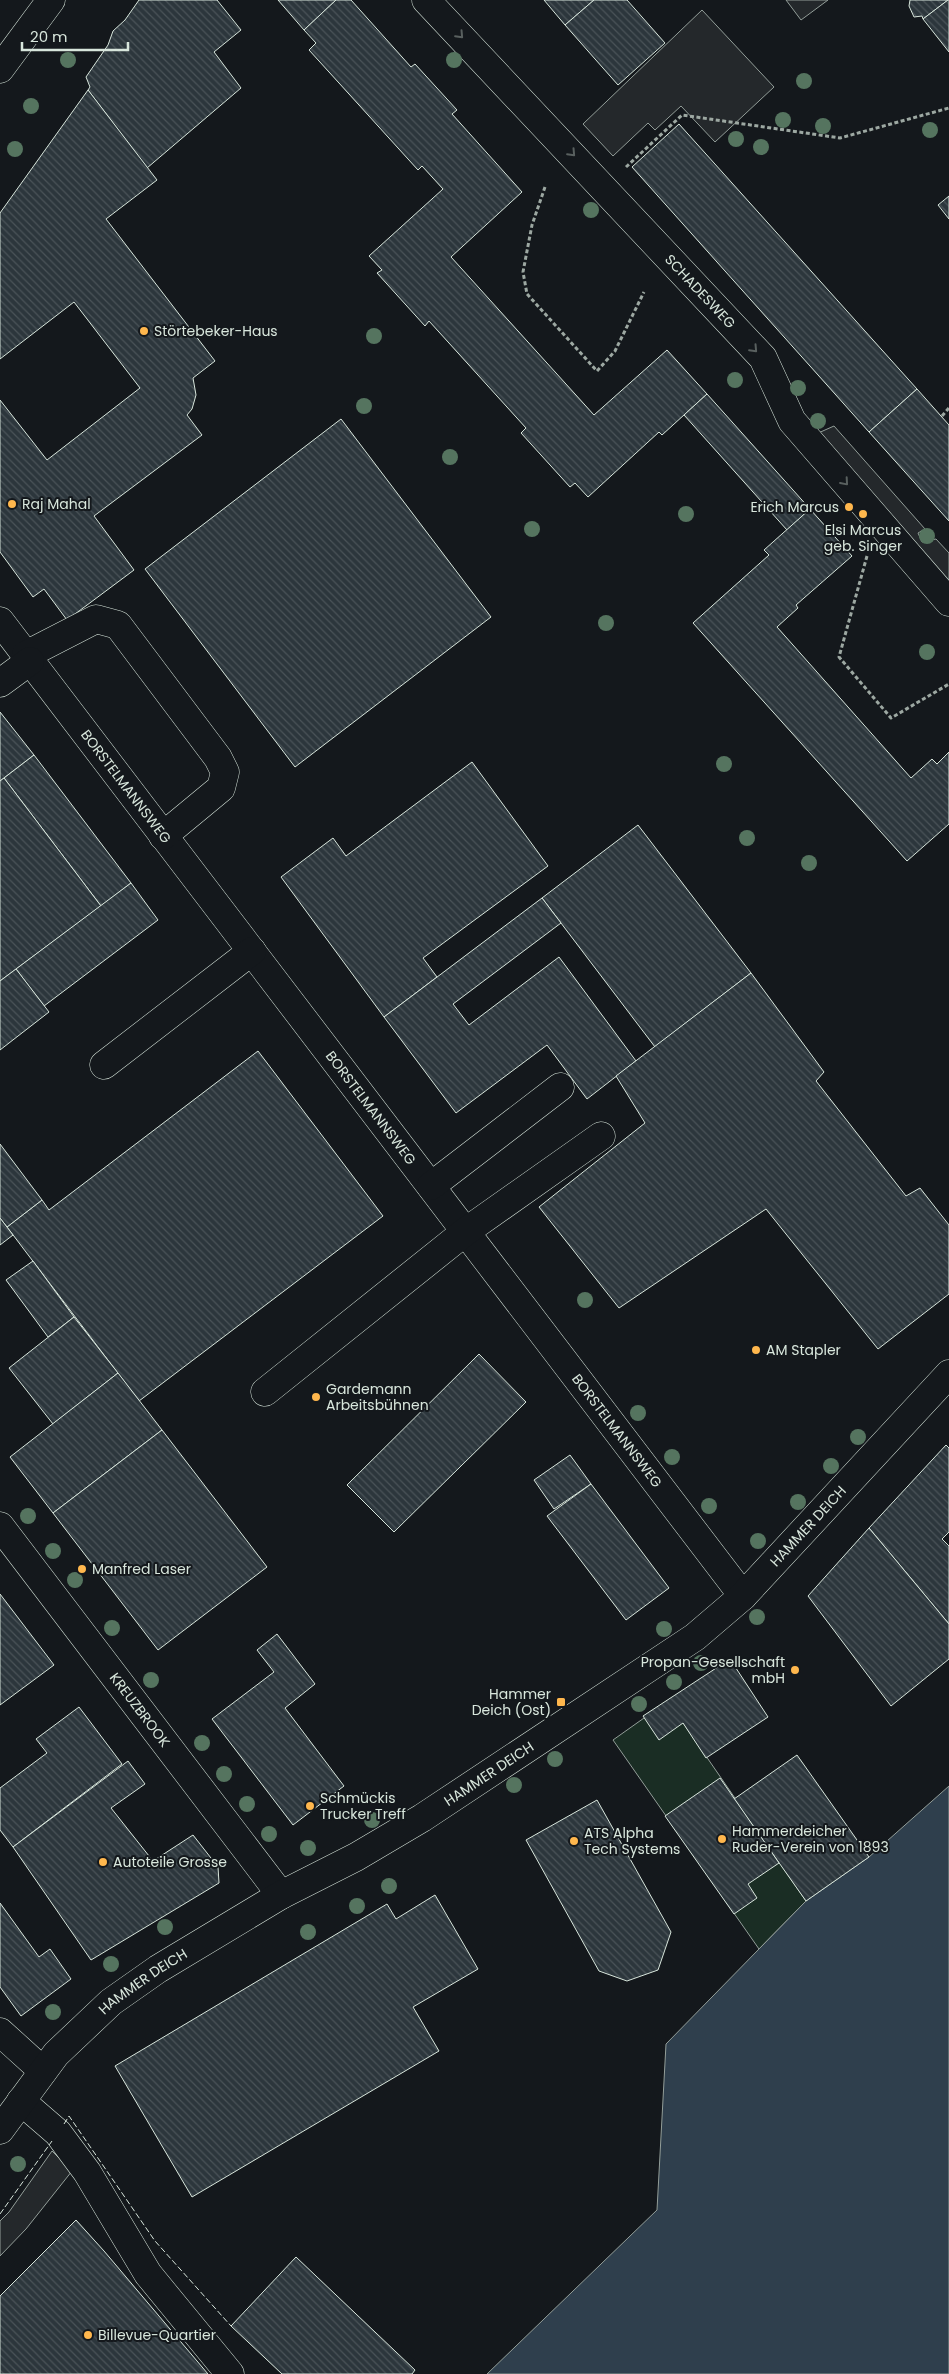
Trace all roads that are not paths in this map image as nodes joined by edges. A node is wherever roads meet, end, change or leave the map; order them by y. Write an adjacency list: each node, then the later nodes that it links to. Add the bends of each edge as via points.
1 (51, 0): 3 (street)
2 (426, 0): 4 (street, SCHADESWEG, one-way to 4, via 763,358 792,421)
3 (0, 69)
4 (949, 602)
5 (0, 621): 6 (street, BORSTELMANNSWEG)
6 (28, 658): 7 (street); 8 (street, BORSTELMANNSWEG); 8 (street, via 96,619 118,625 218,758 225,772 222,788)
7 (0, 683)
8 (163, 836): 9 (street, BORSTELMANNSWEG)
9 (252, 951): 10 (street); 13 (street, BORSTELMANNSWEG)
10 (104, 1065)
11 (560, 1087): 13 (street)
12 (601, 1136): 14 (street)
13 (431, 1186): 14 (street, BORSTELMANNSWEG)
14 (465, 1232): 16 (street); 18 (street, BORSTELMANNSWEG)
15 (949, 1374): 18 (street, HAMMER DEICH)
16 (265, 1392)
17 (0, 1526): 19 (street, KREUZBROOK)
18 (743, 1596): 19 (street, HAMMER DEICH, via 695,1637 422,1818 356,1857)
19 (281, 1895): 21 (street, HAMMER DEICH, via 194,1946 111,2002 82,2027)
20 (0, 2032): 21 (street)
21 (43, 2071): 22 (street, HAMMER DEICH)
22 (21, 2100): 23 (street, HAMMER DEICH); 24 (street, via 58,2133 87,2172 148,2274)
23 (0, 2130)
24 (230, 2374)

